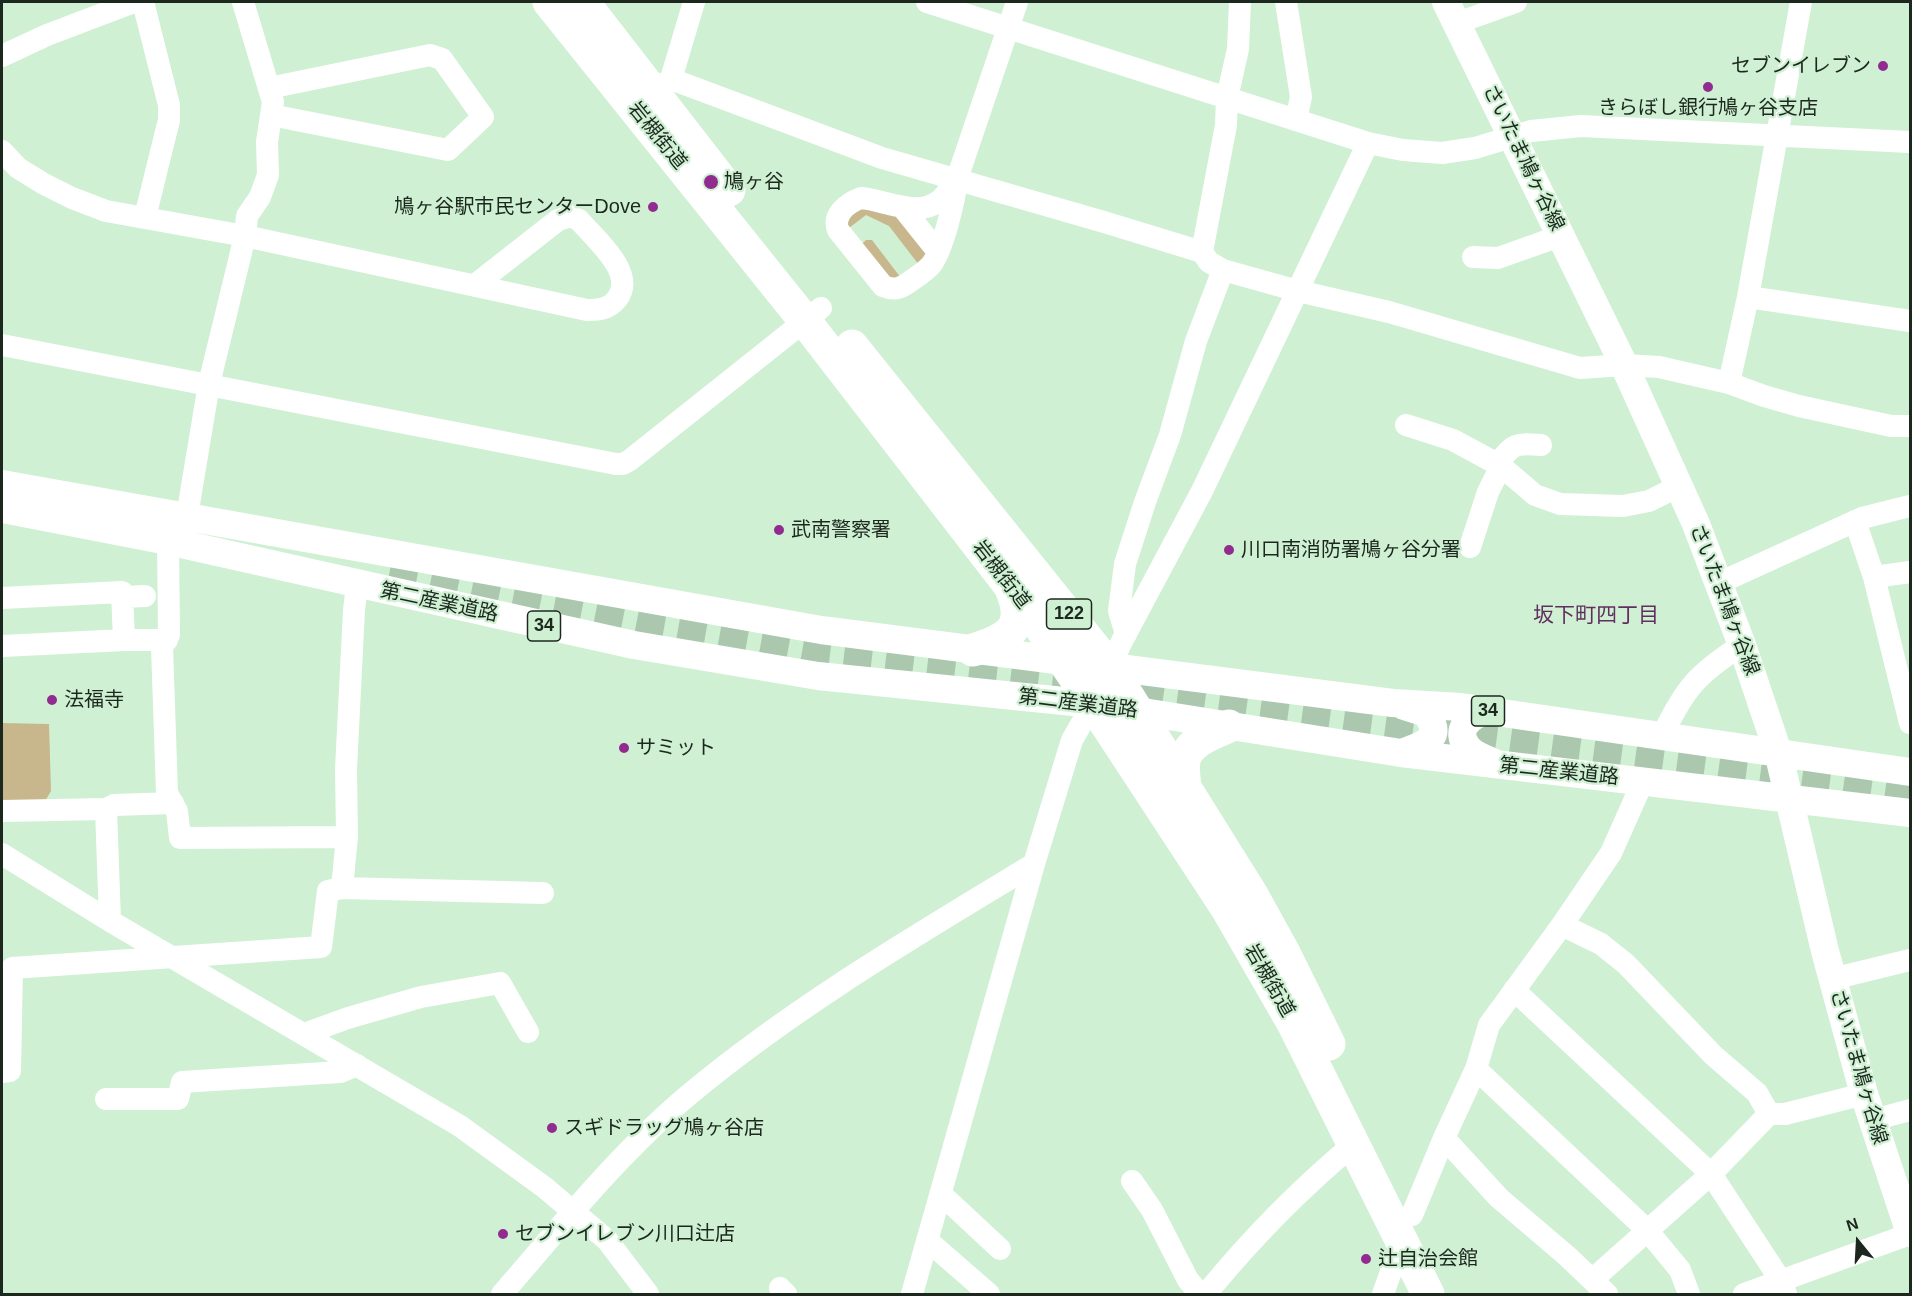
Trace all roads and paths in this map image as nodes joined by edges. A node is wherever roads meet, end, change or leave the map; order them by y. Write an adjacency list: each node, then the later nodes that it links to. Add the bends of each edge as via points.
1 (134, 2): 15 (street)
2 (143, 2): 29 (street, via 169,105 169,120)
3 (243, 2): 17 (street)
4 (549, 2): 39 (highway, 岩槻街道 / 122)
5 (583, 2): 16 (highway, 岩槻街道 / 122)
6 (694, 2): 16 (street)
7 (927, 2): 14 (street)
8 (1017, 2): 14 (street)
9 (1240, 2): 18 (street, via 1238,49)
10 (1286, 2): 20 (street, via 1301,97)
11 (1516, 2): 13 (street)
12 (1801, 2): 21 (street)
13 (1452, 12): 22 (main road, さいたま鳩ヶ谷線)
14 (1008, 26): 18 (street); 27 (street)
15 (2, 56)
16 (662, 86): 27 (street); 39 (highway, 岩槻街道 / 122)
17 (269, 88): 19 (street); 19 (street, via 430,55 442,59 483,117 448,150)
18 (1227, 98): 20 (street); 33 (street, via 1226,125)
19 (271, 115): 30 (street, via 268,175 247,216)
20 (1296, 120): 24 (street)
21 (1777, 135): 22 (street, via 1581,126); 23 (street); 38 (street)
22 (1511, 136): 24 (street, via 1475,148 1442,153); 31 (main road, さいたま鳩ヶ谷線)
23 (1911, 142)
24 (1368, 143): 37 (street)
25 (2, 152): 26 (street)
26 (10, 174): 29 (street, via 106,211)
27 (957, 179): 28 (street, via 940,201 931,206); 32 (street, via 956,195); 33 (street)
28 (902, 207): 32 (street); 32 (street, via 861,198 840,212 836,224 883,286 891,290 902,288 930,266)
29 (145, 217): 30 (street)
30 (245, 236): 36 (street); 44 (street)
31 (1560, 236): 34 (street, via 1498,258); 42 (main road, さいたま鳩ヶ谷線)
32 (938, 252)
33 (1202, 252): 35 (street, via 1209,262)
34 (1473, 257)
35 (1223, 270): 37 (street); 65 (street, via 1196,341 1170,435 1125,564 1119,611)
36 (475, 285): 36 (street, via 558,220 570,216 579,220 623,277 616,299 607,308 597,310)
37 (1298, 291): 42 (street, via 1389,312 1580,368); 65 (street, via 1202,491)
38 (1748, 297): 40 (street); 43 (street)
39 (813, 314): 44 (street, via 623,464); 63 (highway, 岩槻街道 / 122); 73 (highway, 岩槻街道 / 122, via 1055,597)
40 (1911, 321)
41 (2, 345): 44 (street)
42 (1624, 364): 43 (street, via 1659,367); 50 (main road, さいたま鳩ヶ谷線)
43 (1729, 383): 46 (street, via 1799,406 1891,426)
44 (209, 384): 53 (street)
45 (1406, 425): 48 (street, via 1454,440)
46 (1911, 426)
47 (1541, 445): 48 (street, via 1516,445 1507,451)
48 (1500, 465): 50 (street, via 1535,495 1560,504 1623,506 1649,501); 57 (street)
49 (2, 484): 53 (main road, 第二産業道路 / 34)
50 (1680, 486): 61 (main road, さいたま鳩ヶ谷線)
51 (1911, 506): 54 (street)
52 (2, 509): 56 (main road, 第二産業道路 / 34)
53 (187, 516): 55 (main road, 第二産業道路 / 34)
54 (1855, 521): 60 (street); 61 (street)
55 (258, 529): 58 (main road, 第二産業道路 / 34, via 390,570); 71 (main road, 第二産業道路 / 34, via 821,630)
56 (168, 541): 58 (main road, 第二産業道路 / 34); 68 (street)
57 (1470, 547)
58 (252, 561): 62 (main road, 第二産業道路 / 34)
59 (1911, 572): 60 (street)
60 (1874, 577): 66 (street)
61 (1719, 583): 69 (main road, さいたま鳩ヶ谷線)
62 (357, 585): 75 (main road, 第二産業道路 / 34, via 634,645 806,674); 92 (street, via 346,769)
63 (1009, 585): 71 (highway, via 1018,608 1010,634); 72 (highway, 岩槻街道 / 122)
64 (2, 598): 67 (street, via 122,592 134,596)
65 (1126, 634): 73 (street)
66 (1900, 639): 78 (street)
67 (124, 640): 68 (street); 70 (street)
68 (167, 640): 88 (street, via 162,647 167,792)
69 (1742, 645): 80 (street, via 1711,665 1693,683); 81 (main road, さいたま鳩ヶ谷線)
70 (2, 646)
71 (974, 650): 72 (main road, 第二産業道路 / 34)
72 (1064, 661): 73 (main road, 第二産業道路 / 34); 75 (highway, 岩槻街道 / 122)
73 (1109, 666): 74 (main road, 第二産業道路 / 34); 75 (street); 76 (highway, 岩槻街道 / 122)
74 (1393, 703): 77 (main road, 第二産業道路 / 34); 82 (main road, via 1426,713 1434,728 1428,741)
75 (1093, 704): 76 (main road, 第二産業道路 / 34); 94 (street, via 1072,740); 114 (highway, 岩槻街道 / 122, via 1228,910 1293,1023)
76 (1138, 711): 79 (main road, 第二産業道路 / 34); 86 (highway, 岩槻街道 / 122)
77 (1487, 711): 80 (main road, 第二産業道路 / 34); 83 (main road, via 1468,720 1464,740 1474,754)
78 (1910, 717)
79 (1228, 726): 82 (main road, 第二産業道路 / 34); 86 (highway, via 1195,744 1185,758)
80 (1662, 736): 81 (main road, 第二産業道路 / 34)
81 (1778, 752): 84 (main road, 第二産業道路 / 34); 87 (main road, さいたま鳩ヶ谷線)
82 (1401, 753): 83 (main road, 第二産業道路 / 34)
83 (1506, 766): 85 (main road, 第二産業道路 / 34)
84 (1911, 772)
85 (1643, 781): 87 (main road, 第二産業道路 / 34); 98 (street, via 1611,852)
86 (1185, 787): 119 (highway, 岩槻街道 / 122, via 1284,953)
87 (1790, 799): 91 (main road, 第二産業道路 / 34); 101 (main road, さいたま鳩ヶ谷線)
88 (173, 803): 89 (street, via 114,805); 92 (street, via 180,838)
89 (106, 809): 90 (street); 97 (street)
90 (2, 811)
91 (1911, 813)
92 (347, 837): 95 (street)
93 (2, 854): 97 (street)
94 (1034, 864): 117 (street); 118 (street, via 885,955 759,1039 690,1094 625,1154)
95 (342, 888): 96 (street); 99 (street, via 328,891 321,947)
96 (543, 894)
97 (110, 921): 99 (street)
98 (1562, 925): 102 (street); 112 (street, via 1601,944 1626,964 1713,1055 1757,1093)
99 (171, 957): 103 (street, via 12,968); 105 (street)
100 (1911, 960): 101 (street)
101 (1832, 979): 110 (main road, さいたま鳩ヶ谷線)
102 (1514, 990): 107 (street, via 1489,1025); 115 (street)
103 (6, 1017): 108 (street, via 10,1071)
104 (528, 1032): 105 (street, via 500,983 421,997)
105 (304, 1034): 106 (street)
106 (357, 1065): 109 (street, via 340,1072 182,1082 178,1099); 118 (street, via 460,1126)
107 (1476, 1069): 113 (street); 120 (street)
108 (2, 1072)
109 (106, 1099)
110 (1869, 1107): 111 (street); 112 (street); 121 (main road, さいたま鳩ヶ谷線)
111 (1911, 1110)
112 (1769, 1114): 115 (street)
113 (1444, 1138): 119 (street); 124 (street, via 1499,1198)
114 (1354, 1144): 119 (highway, 岩槻街道 / 122); 131 (street, via 1234,1259)
115 (1711, 1174): 120 (street); 125 (street)
116 (1132, 1181): 130 (street, via 1152,1210 1188,1280)
117 (941, 1194): 122 (street); 123 (street)
118 (574, 1212): 126 (street); 127 (street, via 606,1240)
119 (1407, 1228): 132 (street); 133 (highway, 岩槻街道 / 122); 134 (highway, 岩槻街道 / 122)
120 (1647, 1230): 124 (street); 135 (street, via 1680,1270)
121 (1911, 1234): 125 (street)
122 (927, 1240): 128 (street); 129 (street)
123 (1000, 1249)
124 (1600, 1287)
125 (1784, 1288): 136 (street)
126 (502, 1294)
127 (648, 1294)
128 (912, 1294)
129 (989, 1294)
130 (1200, 1294)
131 (1206, 1294)
132 (1383, 1294)
133 (1428, 1294)
134 (1451, 1294)
135 (1689, 1294)
136 (1744, 1294)

